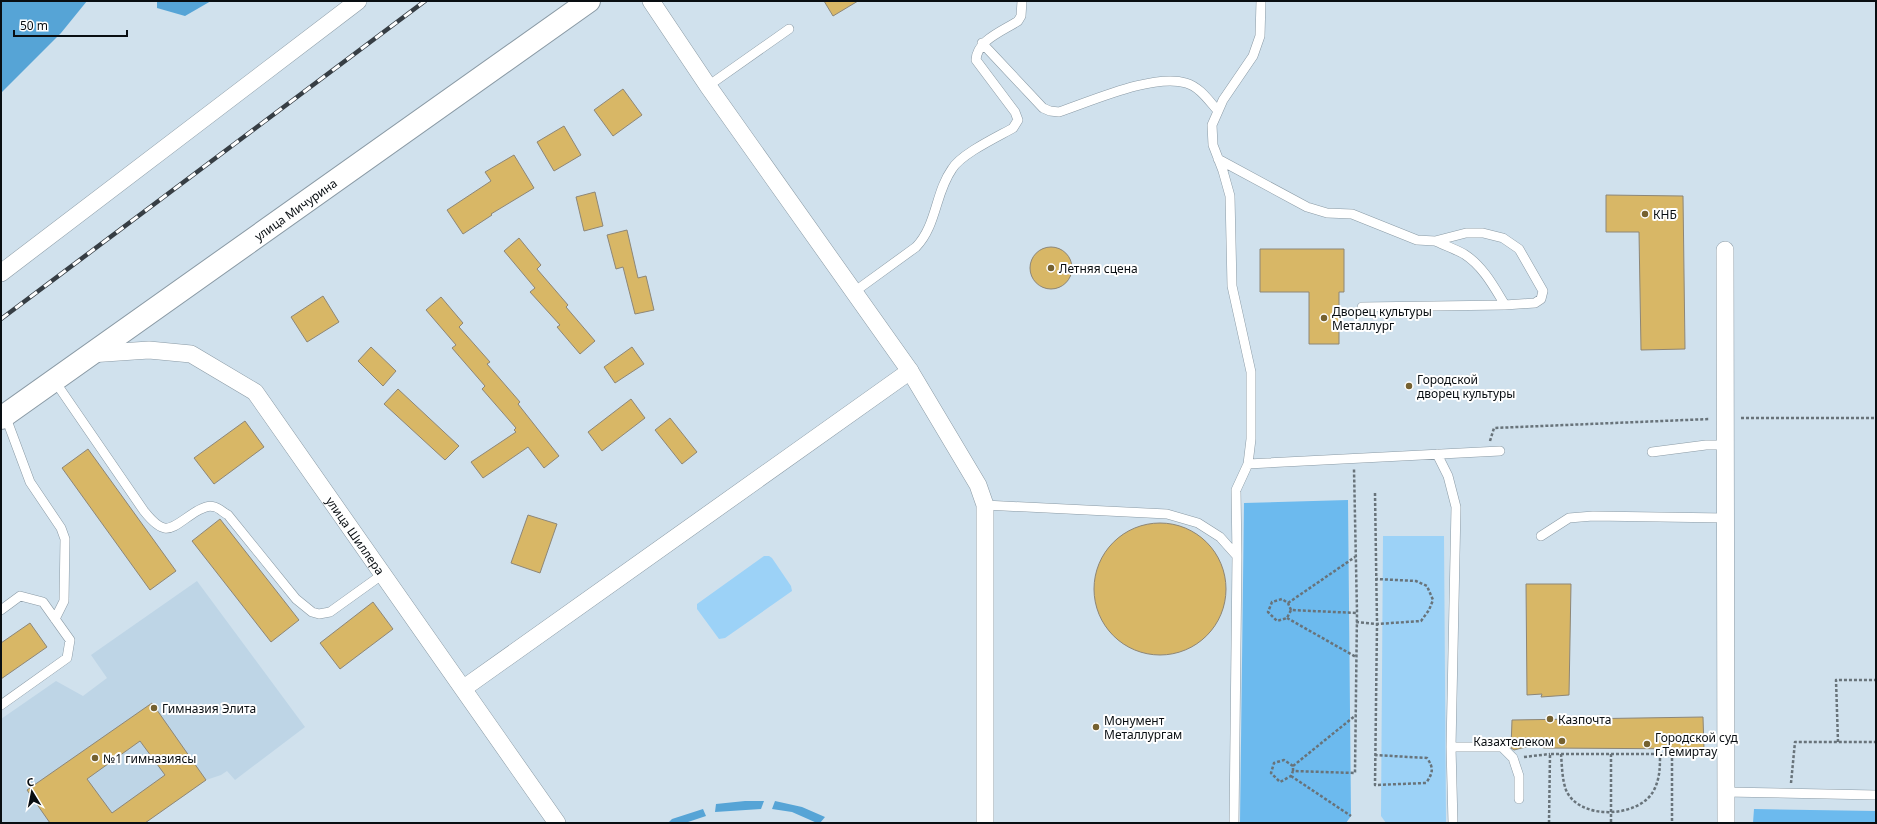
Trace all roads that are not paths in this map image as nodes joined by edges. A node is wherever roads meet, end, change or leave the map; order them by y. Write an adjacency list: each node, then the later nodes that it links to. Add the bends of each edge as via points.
1 (358, 1): 13 (street)
2 (589, 1): 17 (main road, улица Мичурина)
3 (651, 1): 8 (street)
4 (1022, 1): 7 (lane, via 1018,21)
5 (1261, 1): 9 (lane, via 1260,36 1253,56)
6 (789, 29): 8 (lane)
7 (982, 43): 9 (lane, via 1043,108 1050,112 1059,112 1147,83 1173,81 1197,88); 14 (lane, via 976,52 976,60 1015,112 1018,120 1013,128 952,167 925,237)
8 (708, 86): 14 (street)
9 (1218, 111): 10 (lane, via 1212,125 1212,145)
10 (1218, 159): 11 (lane, via 1307,207 1327,213 1352,214 1417,240); 25 (lane, via 1230,196 1232,286 1251,372 1251,439)
11 (1435, 241): 15 (lane, via 1464,254 1490,280); 15 (lane, via 1466,233 1483,233 1503,238 1519,249 1544,291 1541,300 1534,303)
12 (1725, 250): 21 (street)
13 (1, 273)
14 (854, 292): 18 (street)
15 (1505, 305): 16 (lane)
16 (1362, 307)
17 (90, 354): 19 (main road, улица Мичурина); 30 (street, улица Шиллера, via 149,350 191,354 255,392)
18 (910, 371): 26 (street, via 978,485); 33 (street)
19 (54, 380): 20 (main road, улица Мичурина); 30 (lane, via 144,511 163,529 170,529 205,506 216,507 228,515 296,599 312,612 319,614 330,612)
20 (3, 416): 32 (lane, via 30,482 61,528 64,539 64,601)
21 (1725, 445): 23 (lane); 27 (street)
22 (1500, 451): 24 (lane)
23 (1652, 452)
24 (1437, 454): 25 (lane); 35 (lane, via 1448,476 1456,507)
25 (1248, 464): 29 (lane, via 1236,490)
26 (985, 505): 29 (lane, via 1167,514 1198,524 1220,537); 40 (street)
27 (1725, 518): 28 (lane, via 1569,518); 36 (street)
28 (1541, 536)
29 (1237, 556): 41 (lane)
30 (383, 574): 33 (street, улица Шиллера)
31 (1, 610): 32 (lane, via 20,596 43,602)
32 (55, 619): 34 (lane, via 70,640 67,658)
33 (464, 688): 39 (street, улица Шиллера)
34 (1, 705)
35 (1451, 747): 38 (lane, via 1502,747 1514,758 1519,776); 42 (lane)
36 (1726, 792): 37 (lane); 43 (street)
37 (1876, 795)
38 (1519, 799)
39 (557, 823)
40 (985, 823)
41 (1234, 823)
42 (1453, 823)
43 (1726, 823)

